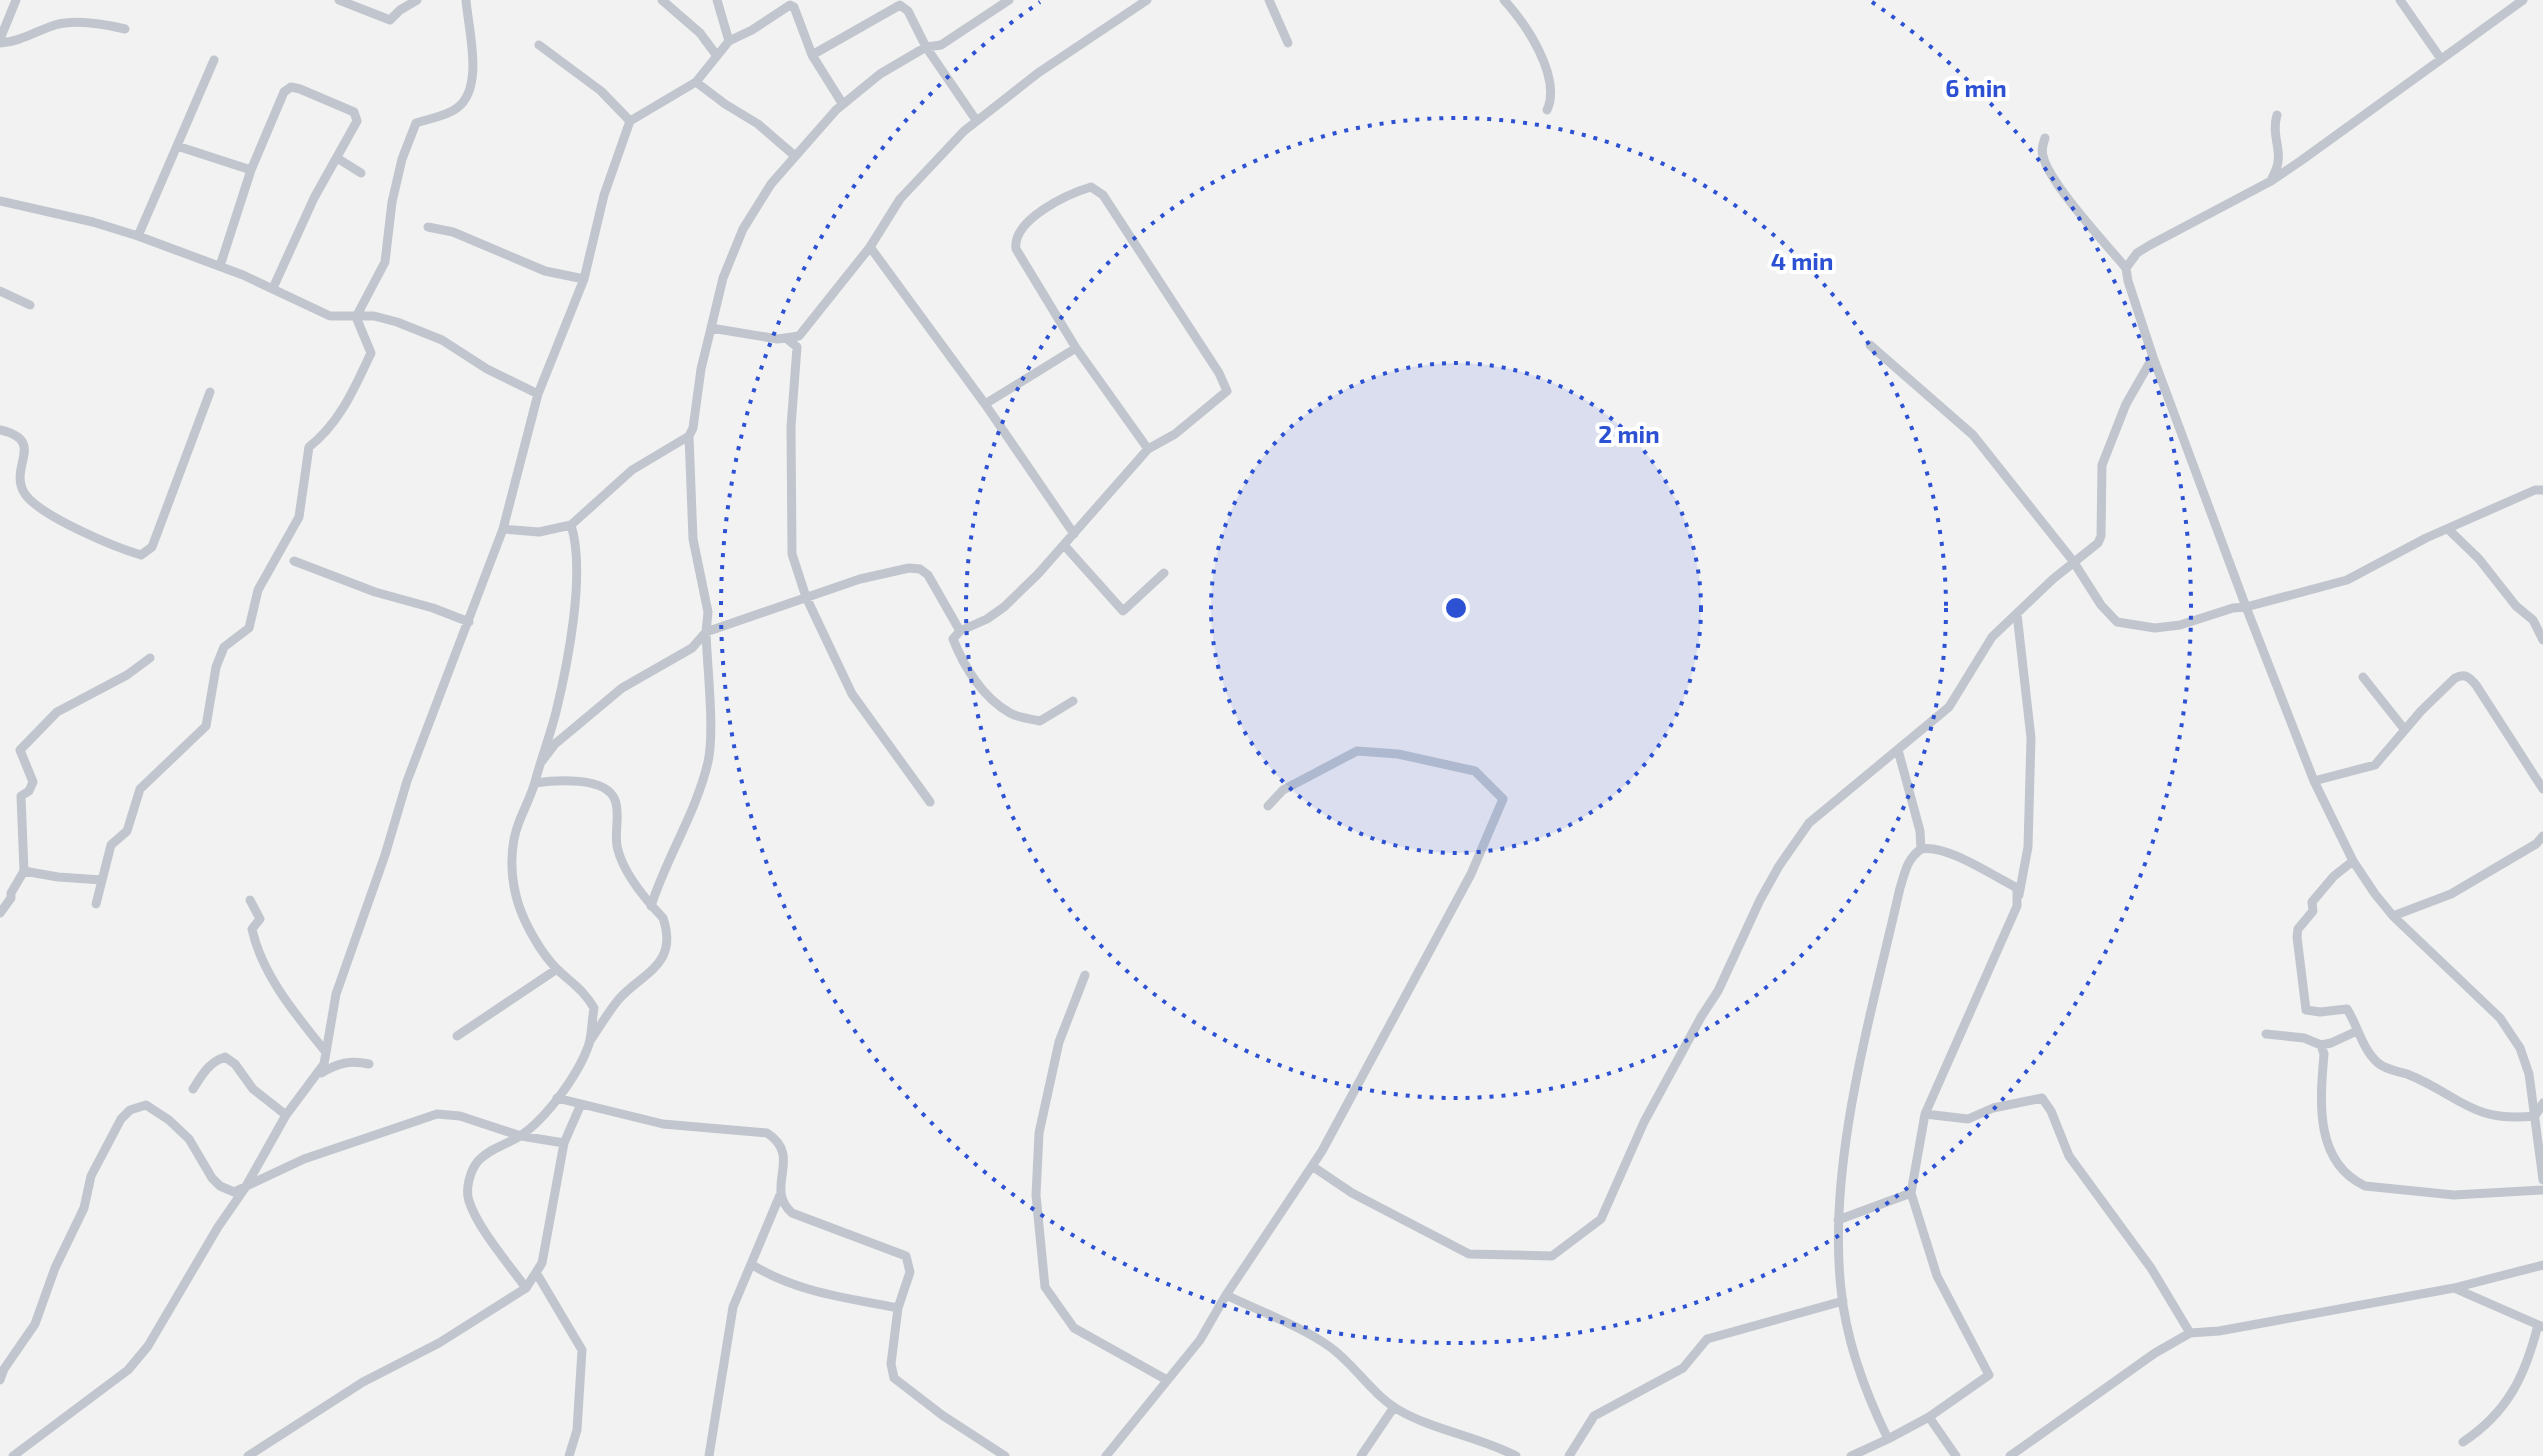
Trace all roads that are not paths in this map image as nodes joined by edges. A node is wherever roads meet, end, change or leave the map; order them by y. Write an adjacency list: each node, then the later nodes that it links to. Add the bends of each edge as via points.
1 (16, 0): 15 (street)
2 (339, 0): 3 (street, via 390,20)
3 (417, 0)
4 (466, 0): 47 (street, via 474,52 471,86 456,110 416,123 392,202 385,262)
5 (662, 0): 21 (street)
6 (1009, 0): 19 (street, via 941,45)
7 (1269, 0): 17 (street)
8 (1504, 0): 26 (street, via 1540,52 1552,90)
9 (2400, 0): 22 (street)
10 (2523, 0): 22 (street)
11 (719, 1): 16 (street)
12 (790, 2): 16 (street); 20 (street)
13 (1141, 2): 28 (street)
14 (125, 29): 15 (street, via 59,24)
15 (0, 41)
16 (729, 41): 21 (street)
17 (1288, 43)
18 (539, 45): 29 (street, via 601,91)
19 (926, 47): 20 (street, via 900,5); 25 (street); 28 (street)
20 (812, 55): 25 (street)
21 (717, 56): 24 (street)
22 (2441, 59): 36 (street)
23 (214, 60): 31 (street)
24 (696, 82): 29 (street); 32 (street)
25 (842, 103): 32 (street)
26 (1547, 110)
27 (2277, 115): 36 (street, via 2280,164)
28 (976, 120): 40 (street, via 900,199)
29 (630, 121): 43 (street, via 604,195)
30 (2045, 138): 42 (street, via 2043,160)
31 (177, 146): 34 (street); 39 (street)
32 (795, 156): 48 (street, via 743,229)
33 (337, 158): 34 (street, via 357,116 291,87 284,92); 35 (street); 44 (street)
34 (251, 170): 41 (street)
35 (361, 173)
36 (2271, 181): 42 (street, via 2150,245)
37 (0, 201): 39 (street)
38 (428, 227): 43 (street, via 453,232 545,271)
39 (138, 236): 41 (street)
40 (870, 247): 49 (street, via 799,336); 55 (street)
41 (220, 266): 44 (street)
42 (2126, 268): 52 (street)
43 (584, 279): 54 (street)
44 (273, 288): 47 (street, via 330,316)
45 (0, 291): 46 (street)
46 (30, 305)
47 (356, 317): 54 (street, via 374,316 442,340); 90 (street, via 371,353 342,409 309,447 299,517 258,590 249,628 224,647 206,726 140,789 127,831 111,845)
48 (711, 328): 49 (street); 57 (street)
49 (786, 338): 68 (street, via 797,347 791,427 792,554)
50 (1870, 345): 66 (street, via 1973,435)
51 (1076, 348): 55 (street); 58 (street); 58 (street, via 1015,241 1034,217 1091,187 1103,195 1227,391)
52 (2153, 357): 66 (street, via 2126,404 2102,465 2101,536); 69 (street)
53 (210, 392): 56 (street, via 152,547 141,555 37,507 23,493 22,440)
54 (538, 394): 61 (street)
55 (985, 404): 63 (street)
56 (0, 430)
57 (689, 436): 60 (street, via 632,470); 73 (street, via 693,539 708,612)
58 (1148, 449): 63 (street)
59 (2543, 490): 62 (street)
60 (571, 525): 61 (street, via 539,532); 80 (street, via 576,540 575,599 556,713)
61 (503, 529): 71 (street)
62 (2448, 529): 69 (street, via 2347,580); 74 (street, via 2533,620)
63 (1074, 534): 64 (street)
64 (1064, 545): 67 (street, via 1123,611); 72 (street, via 1004,607)
65 (294, 561): 71 (street)
66 (2073, 561): 69 (street, via 2117,622 2155,628); 70 (street)
67 (1164, 573)
68 (806, 597): 72 (street, via 860,579 920,569); 73 (street); 84 (street, via 852,694)
69 (2246, 607): 81 (street)
70 (2017, 614): 79 (street, via 1984,648 1949,707); 91 (street, via 2031,738 2028,847)
71 (469, 622): 104 (street, via 407,781 336,994)
72 (960, 631): 77 (street, via 953,639 961,657 990,698 1011,714 1040,721)
73 (706, 632): 80 (street, via 692,648 622,688 555,744); 94 (street, via 708,760 692,812)
74 (2543, 640)
75 (150, 658): 89 (street, via 57,712 20,750 33,782 21,796)
76 (2363, 677): 78 (street)
77 (1073, 701)
78 (2405, 730): 81 (street, via 2375,765); 83 (street, via 2455,678 2468,676)
79 (1898, 750): 87 (street); 116 (street, via 1809,823 1779,866 1718,991 1644,1122 1601,1219 1552,1256 1469,1254)
80 (537, 767): 82 (street)
81 (2314, 781): 88 (street)
82 (535, 783): 94 (street, via 562,778 605,787 615,800 620,859); 97 (street, via 512,843 514,887 528,926)
83 (2543, 789)
84 (930, 802)
85 (1268, 806): 116 (street, via 1283,790 1357,751 1475,771 1503,799 1471,874)
86 (2543, 836): 96 (street, via 2451,894)
87 (1921, 849): 91 (street, via 1941,850 2017,888); 122 (street, via 1912,855 1900,888 1857,1076)
88 (2353, 861): 96 (street); 99 (street, via 2312,902 2313,911 2298,929 2297,947 2306,1010 2347,1009)
89 (24, 871): 90 (street); 95 (street)
90 (102, 880): 93 (street)
91 (2019, 895): 111 (street)
92 (250, 900): 104 (street, via 260,919 252,929 257,952)
93 (96, 904)
94 (651, 906): 102 (street, via 666,929 662,958 618,1000)
95 (0, 913)
96 (2393, 916): 113 (street, via 2510,1030 2529,1074)
97 (557, 969): 101 (street); 102 (street, via 578,985 594,1008)
98 (1085, 975): 134 (street, via 1059,1042 1039,1133 1036,1195 1045,1287 1074,1328)
99 (2357, 1031): 103 (street); 113 (street, via 2380,1065 2470,1108 2509,1119)
100 (2266, 1034): 103 (street)
101 (457, 1036)
102 (588, 1044): 108 (street)
103 (2321, 1045): 119 (street, via 2324,1137 2354,1181 2454,1195)
104 (325, 1051): 106 (street)
105 (369, 1064): 106 (street, via 345,1062)
106 (318, 1075): 112 (street)
107 (193, 1089): 112 (street, via 206,1069 225,1057)
108 (557, 1098): 110 (street); 114 (street)
109 (2543, 1103): 113 (street)
110 (581, 1104): 115 (street); 121 (street, via 663,1124 767,1133 784,1155)
111 (1925, 1114): 120 (street); 132 (street, via 1968,1119 2042,1098 2069,1156 2151,1268)
112 (286, 1115): 118 (street)
113 (2535, 1116): 117 (street)
114 (521, 1136): 115 (street); 118 (street, via 437,1114 304,1159); 126 (street, via 476,1163 467,1198)
115 (564, 1143): 125 (street)
116 (1312, 1166): 128 (street)
117 (2543, 1180)
118 (245, 1188): 133 (street, via 234,1192 220,1186 189,1139 169,1120 146,1105 130,1110 91,1176 84,1208 35,1324); 139 (street, via 128,1370)
119 (2543, 1190)
120 (1911, 1193): 122 (street); 136 (street, via 1937,1276 1989,1375)
121 (780, 1195): 123 (street); 130 (street, via 792,1213 906,1256 910,1272)
122 (1838, 1220): 129 (street)
123 (751, 1264): 130 (street, via 770,1276 829,1295); 142 (street, via 733,1307)
124 (2543, 1265): 127 (street)
125 (537, 1274): 126 (street); 141 (street, via 582,1350 577,1430)
126 (526, 1288): 140 (street)
127 (2454, 1288): 131 (street); 132 (street)
128 (1226, 1295): 134 (street, via 1200,1340); 135 (street, via 1328,1345)
129 (1843, 1301): 137 (street, via 1850,1340); 147 (street, via 1707,1339 1683,1368 1594,1416)
130 (898, 1308): 143 (street, via 894,1378)
131 (2541, 1326): 138 (street, via 2509,1399 2489,1424)
132 (2190, 1333): 150 (street)
133 (0, 1380)
134 (1167, 1380): 144 (street)
135 (1394, 1407): 145 (street); 146 (street)
136 (1929, 1417): 137 (street); 149 (street)
137 (1888, 1439): 148 (street)
138 (2463, 1442)
139 (13, 1456)
140 (248, 1456)
141 (569, 1456)
142 (709, 1456)
143 (1005, 1456)
144 (1106, 1456)
145 (1361, 1456)
146 (1516, 1456)
147 (1569, 1456)
148 (1851, 1456)
149 (1956, 1456)
150 (2010, 1456)

